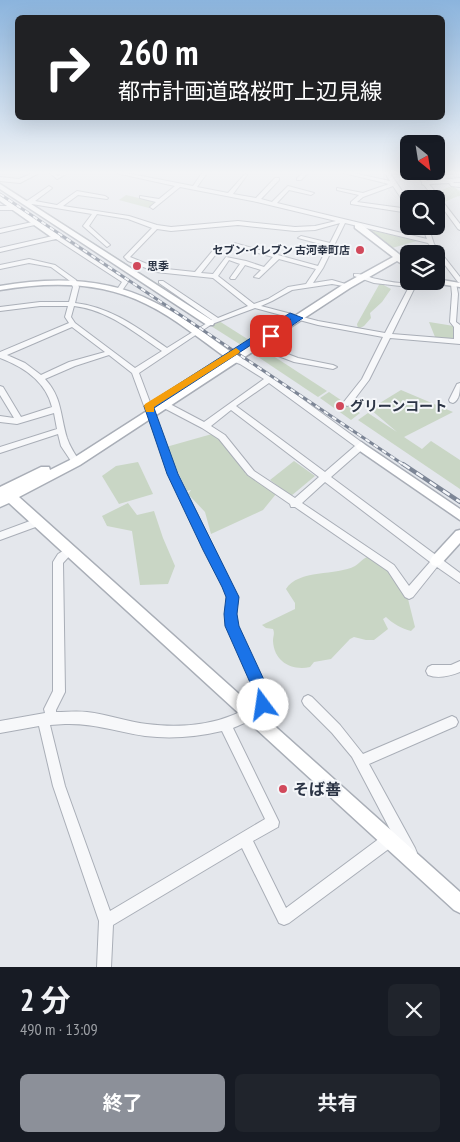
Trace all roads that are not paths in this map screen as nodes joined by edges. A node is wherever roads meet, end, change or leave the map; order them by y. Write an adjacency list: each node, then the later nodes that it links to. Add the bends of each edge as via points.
1 (30, 218): 8 (street)
2 (52, 218): 47 (street)
3 (91, 218): 17 (street, via 86,226)
4 (129, 218): 10 (street)
5 (327, 218): 6 (street)
6 (342, 222): 9 (street); 10 (street, via 295,229 250,223 171,229); 19 (street)
7 (458, 222): 11 (street)
8 (37, 223): 12 (street); 14 (street)
9 (358, 226): 16 (street); 23 (street)
10 (156, 227): 28 (street, via 127,257 156,270)
11 (460, 228)
12 (0, 231)
13 (428, 235): 16 (street)
14 (57, 237): 21 (street); 41 (street, via 125,282)
15 (301, 238): 19 (street)
16 (430, 242): 37 (street)
17 (107, 245)
18 (234, 245): 22 (street)
19 (331, 245): 26 (street)
20 (217, 249): 28 (street)
21 (0, 250)
22 (278, 256): 26 (street); 27 (street)
23 (398, 257): 30 (street)
24 (244, 262): 27 (street); 29 (street, via 228,258); 32 (street)
25 (0, 267): 35 (street, via 29,261 53,266)
26 (320, 268): 38 (street)
27 (264, 269): 31 (street)
28 (197, 273): 29 (street)
29 (214, 276): 44 (street)
30 (359, 276): 36 (street); 39 (street)
31 (257, 277)
32 (233, 278)
33 (161, 282): 47 (street)
34 (445, 282): 37 (street)
35 (76, 283): 40 (street); 41 (street); 43 (street)
36 (400, 283)
37 (458, 283): 51 (street, via 453,322 457,326)
38 (308, 284): 39 (street, via 332,282); 44 (street, via 290,288 270,300)
39 (344, 285): 46 (street)
40 (0, 288)
41 (119, 290): 49 (street, via 150,303)
42 (411, 290): 50 (street)
43 (70, 304): 45 (street); 48 (street, via 68,317); 53 (street, via 106,312)
44 (253, 305): 46 (street); 47 (street)
45 (0, 309)
46 (294, 317): 50 (street); 52 (street); 55 (street)
47 (214, 321): 49 (street)
48 (73, 324): 54 (street); 58 (street, via 0,355)
49 (195, 332): 53 (street); 55 (street)
50 (388, 336): 51 (street); 63 (street, via 365,380)
51 (459, 341)
52 (257, 345): 55 (street); 56 (street, via 297,360)
53 (166, 351): 57 (street)
54 (109, 352): 57 (street); 58 (street)
55 (232, 357): 59 (street); 64 (street); 67 (street)
56 (333, 367)
57 (135, 372): 67 (street)
58 (40, 378): 66 (street, via 51,393)
59 (269, 379): 65 (street); 72 (street)
60 (460, 386): 62 (street)
61 (0, 389): 69 (street)
62 (453, 400)
63 (347, 403)
64 (165, 405): 67 (street); 70 (street)
65 (231, 406): 70 (street); 75 (street)
66 (56, 410): 69 (street); 71 (street)
67 (150, 410): 74 (street); 88 (street, via 173,474 232,597 232,626 263,695 263,705)
68 (0, 419): 69 (street)
69 (19, 420)
70 (205, 426): 77 (street, via 222,438 251,473)
71 (60, 431): 73 (street); 74 (street)
72 (361, 446): 75 (street); 78 (street)
73 (0, 450)
74 (73, 459): 76 (street)
75 (325, 477): 77 (street); 83 (street)
76 (4, 495): 79 (street)
77 (294, 504): 83 (street, via 391,568 409,594)
78 (460, 515)
79 (38, 522): 81 (street); 82 (street)
80 (460, 534): 83 (street)
81 (0, 536)
82 (69, 551): 88 (street); 89 (street, via 58,562 59,692)
83 (436, 561): 84 (street)
84 (460, 579)
85 (460, 666): 86 (street)
86 (432, 671)
87 (308, 701): 93 (street, via 342,735)
88 (252, 715): 91 (street); 95 (street)
89 (48, 719): 91 (street, via 88,718 146,730); 92 (street); 98 (street, via 59,786)
90 (452, 722): 93 (street)
91 (226, 726): 94 (street, via 273,822)
92 (0, 727)
93 (361, 761): 96 (street)
94 (245, 839): 95 (street, via 284,918); 98 (street)
95 (389, 840): 96 (street)
96 (416, 864): 97 (street)
97 (460, 904)
98 (106, 921): 99 (street)
99 (104, 967)

